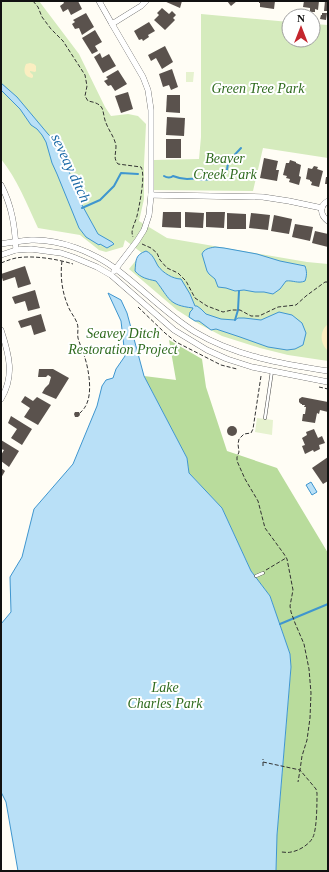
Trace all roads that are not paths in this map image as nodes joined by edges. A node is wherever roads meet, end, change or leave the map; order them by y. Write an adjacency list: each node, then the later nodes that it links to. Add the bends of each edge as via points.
1 (99, 1): 3 (street)
2 (146, 1): 3 (street)
3 (112, 24): 5 (street, via 148,90 151,110)
4 (1, 185): 9 (street, via 13,218)
5 (151, 195): 7 (street, via 263,197); 13 (street, via 144,230)
6 (328, 201): 7 (street)
7 (322, 208): 8 (street, via 323,217)
8 (328, 221)
9 (16, 241): 10 (street); 11 (street); 13 (street, via 63,244 97,257)
10 (1, 244)
11 (16, 250): 12 (street); 14 (street, via 61,253)
12 (1, 255)
13 (116, 268): 14 (street); 17 (street, via 178,320 209,339 282,364)
14 (111, 274): 16 (street, via 188,340 226,359)
15 (1, 330): 19 (street, via 10,367 6,389)
16 (272, 371): 18 (street); 20 (lane)
17 (328, 371)
18 (328, 382)
19 (1, 399)
20 (265, 418)
21 (263, 573): 22 (lane)
22 (256, 576)

